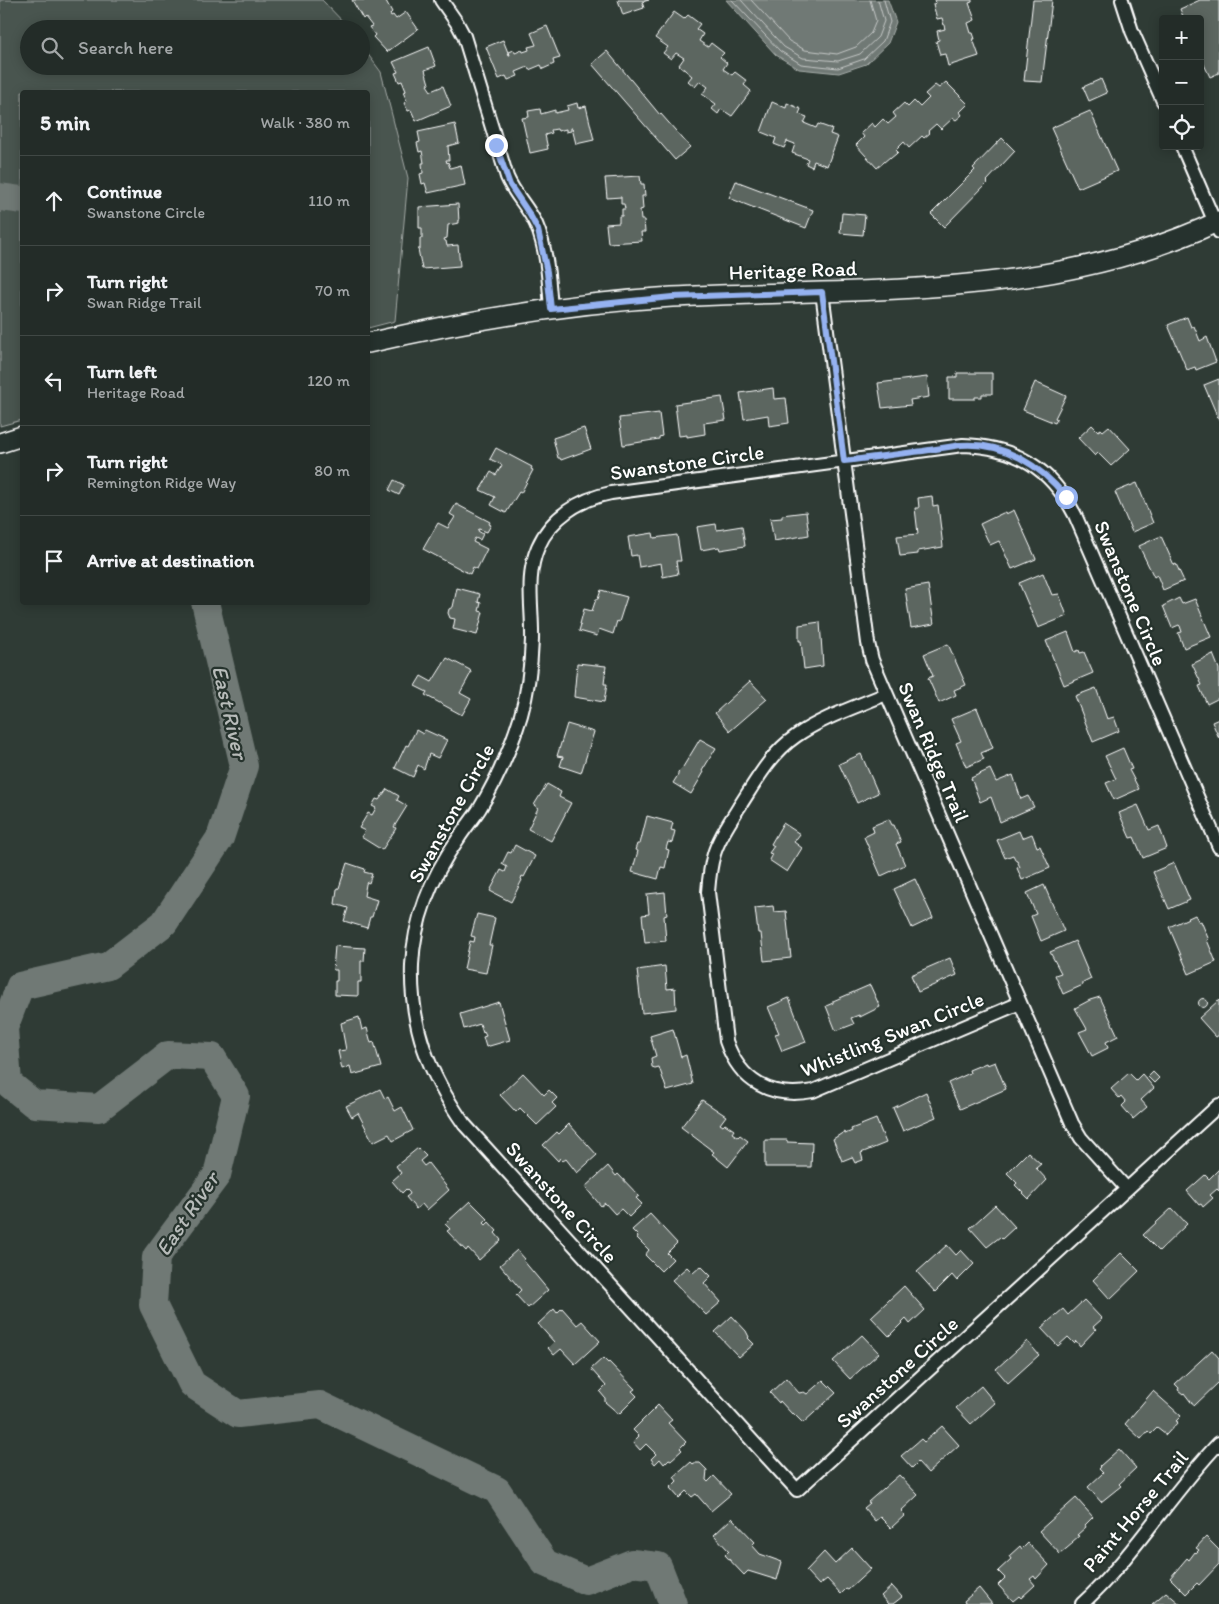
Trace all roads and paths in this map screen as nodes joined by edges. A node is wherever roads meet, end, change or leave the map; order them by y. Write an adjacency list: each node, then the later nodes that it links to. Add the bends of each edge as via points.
1 (442, 0): 7 (street, via 464,36 507,177 538,230)
2 (1122, 0): 3 (street)
3 (1159, 92)
4 (1184, 150): 5 (street)
5 (1218, 225): 6 (main road, Heritage Road, via 1106,260 1052,273 941,287)
6 (822, 292): 7 (main road, Heritage Road, via 672,297); 11 (street, Swan Ridge Trail)
7 (551, 309): 8 (main road, Heritage Road, via 441,327)
8 (370, 344)
9 (20, 437): 10 (main road)
10 (0, 442)
11 (844, 461): 12 (street, Swan Ridge Trail, via 868,643); 13 (street, Swanstone Circle, via 962,445 983,446 1021,457 1053,481 1075,515); 16 (street, Swanstone Circle, via 601,494 570,508 548,529 532,564 529,673 522,712 510,750 479,810 437,873 424,904 416,936 412,964 413,993 420,1037 432,1072 464,1124 797,1490)
12 (886, 694): 14 (street, Swan Ridge Trail); 14 (street, Whistling Swan Circle, via 814,725 782,747 768,762 722,835 712,860 708,892 730,1055 745,1075 758,1085 784,1094 800,1094)
13 (1219, 847)
14 (1020, 1002): 16 (street, Swan Ridge Trail, via 1072,1123 1081,1138)
15 (1219, 1105): 16 (street, Swanstone Circle)
16 (1127, 1189)
17 (1219, 1443): 18 (street, Paint Horse Trail, via 1177,1490 1131,1551)
18 (1082, 1604)

